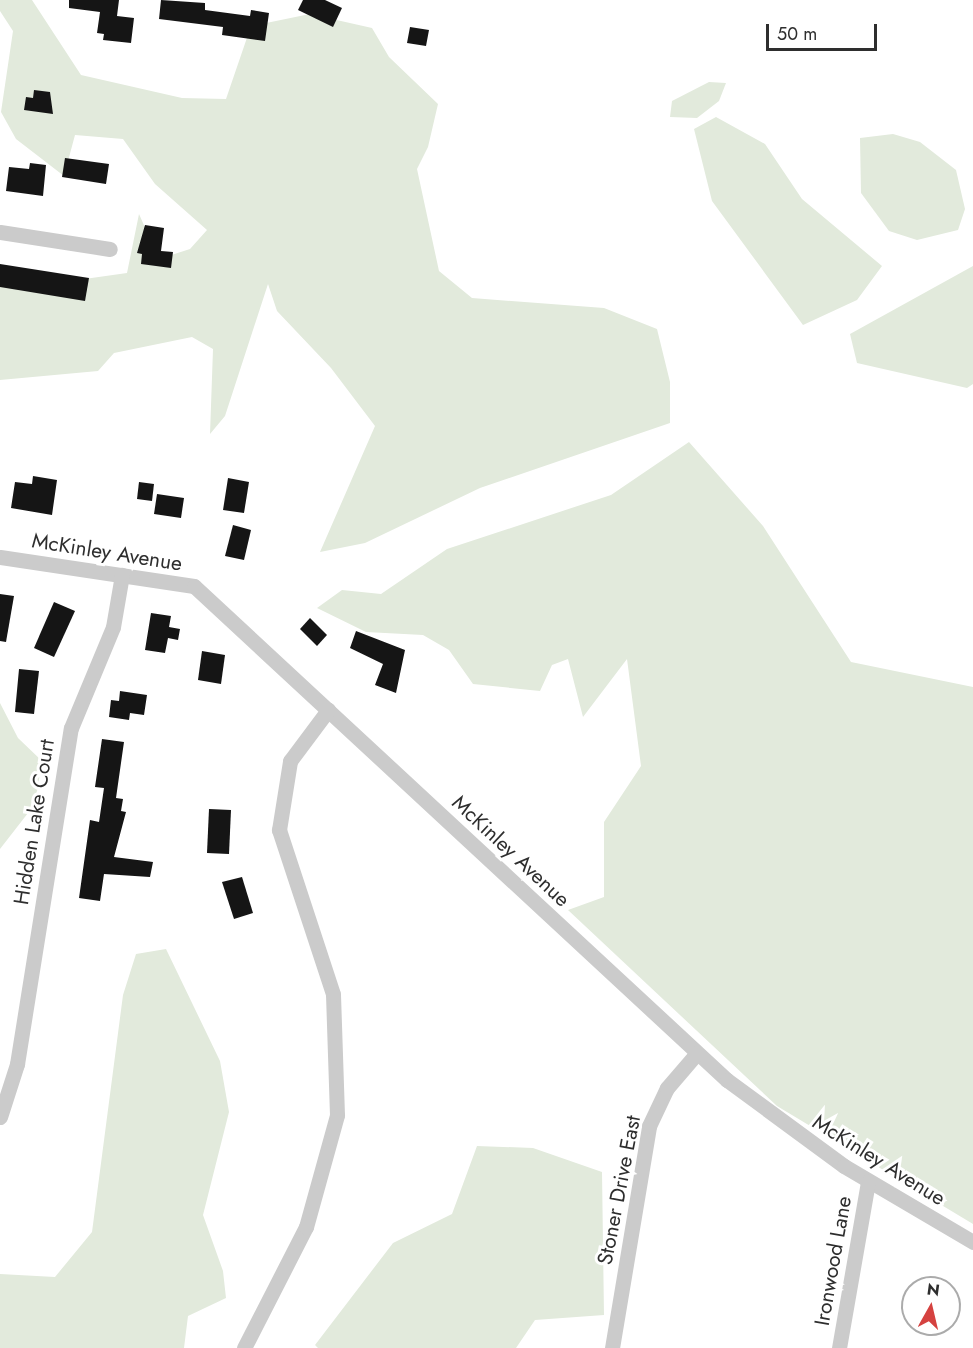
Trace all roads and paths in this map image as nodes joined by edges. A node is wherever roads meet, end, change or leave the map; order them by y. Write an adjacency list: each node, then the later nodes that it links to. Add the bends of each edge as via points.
1 (0, 232): 2 (street)
2 (110, 249)
3 (0, 557): 4 (street, McKinley Avenue)
4 (122, 575): 5 (street, McKinley Avenue, via 194,586); 7 (street, Hidden Lake Court, via 113,627 71,728 16,1064)
5 (328, 710): 6 (street, McKinley Avenue); 10 (street, via 290,761 282,783 279,830 333,994 337,1115 306,1227)
6 (697, 1053): 8 (street, McKinley Avenue, via 798,1135); 11 (street, Stoner Drive East, via 667,1088 650,1126)
7 (0, 1117)
8 (868, 1181): 9 (street, McKinley Avenue); 12 (street, Ironwood Lane)
9 (973, 1242)
10 (244, 1348)
11 (612, 1348)
12 (839, 1348)

